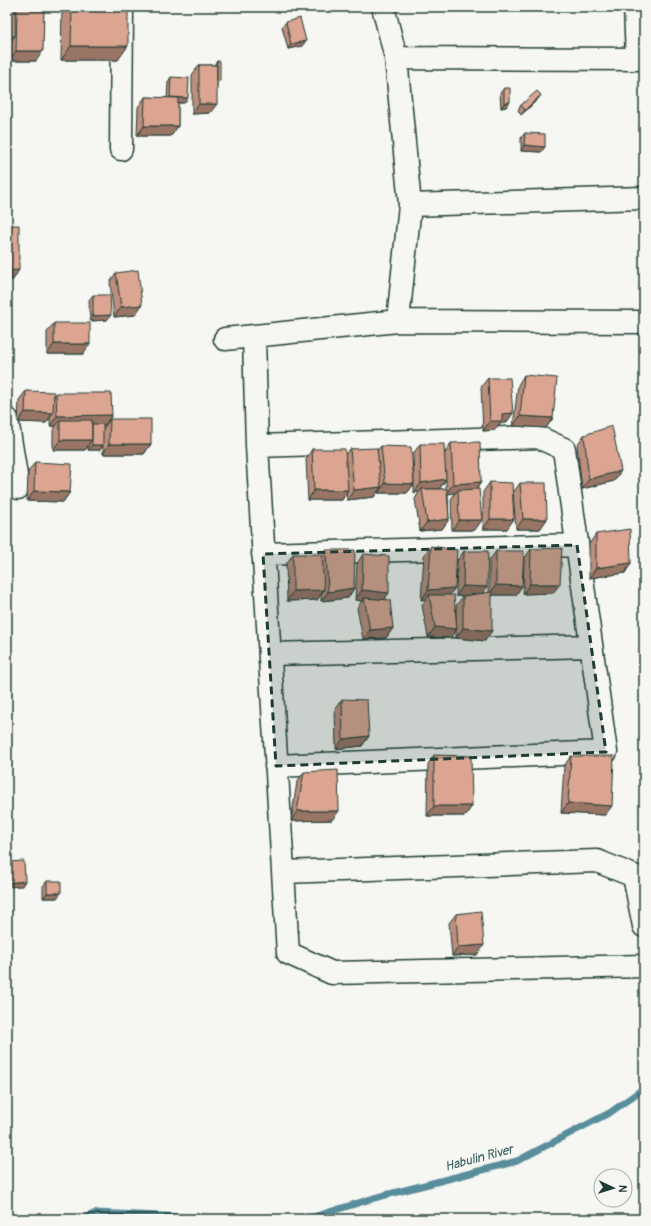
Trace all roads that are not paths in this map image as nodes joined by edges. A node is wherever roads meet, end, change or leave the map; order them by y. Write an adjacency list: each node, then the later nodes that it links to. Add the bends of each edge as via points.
1 (122, 7): 6 (street)
2 (383, 7): 4 (street)
3 (635, 7): 5 (street)
4 (396, 58): 5 (street); 8 (street)
5 (640, 59)
6 (121, 149)
7 (644, 198): 8 (street)
8 (410, 205): 9 (street)
9 (398, 322): 10 (street); 11 (street)
10 (644, 322)
11 (254, 337): 12 (street); 14 (street)
12 (225, 339)
13 (7, 420): 15 (street)
14 (257, 446): 16 (street, via 538,437 564,448); 17 (street)
15 (18, 488)
16 (577, 545): 17 (street); 18 (street)
17 (264, 554): 19 (street)
18 (591, 646): 19 (street); 20 (street, via 606,752)
19 (270, 654): 20 (street)
20 (276, 766): 21 (street)
21 (283, 872): 22 (street, via 597,861 634,876); 23 (street, via 288,953 332,973)
22 (644, 926)
23 (644, 966)

